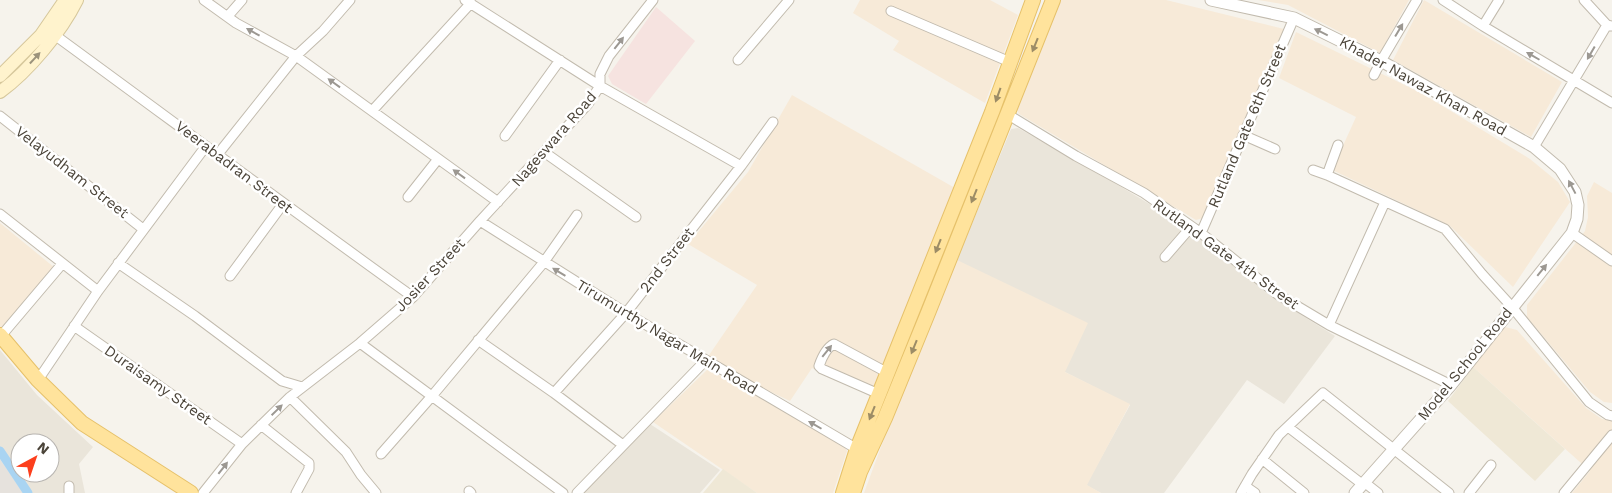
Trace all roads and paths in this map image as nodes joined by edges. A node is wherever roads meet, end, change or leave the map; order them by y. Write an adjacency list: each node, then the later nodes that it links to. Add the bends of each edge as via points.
1 (65, 0): 28 (main road, via 41,35)
2 (77, 0): 21 (main road)
3 (204, 0): 17 (street)
4 (242, 0): 17 (street)
5 (350, 0): 22 (street)
6 (654, 0): 30 (street, Nageswara Road, one-way to 6, via 600,74 609,56)
7 (790, 0): 24 (street)
8 (1033, 0): 26 (main road)
9 (1053, 0): 34 (main road, one-way to 34)
10 (1211, 0): 18 (street, Khader Nawaz Khan Road)
11 (1417, 0): 25 (street, one-way to 11)
12 (1443, 0): 20 (street)
13 (1499, 0): 20 (street)
14 (1584, 0): 19 (street)
15 (468, 1): 23 (street); 33 (street)
16 (891, 12): 26 (street)
17 (228, 16): 22 (street, one-way to 17)
18 (1294, 18): 25 (street, Khader Nawaz Khan Road, one-way to 18); 37 (street, Rutland Gate 6th Street)
19 (1610, 25): 29 (street, one-way to 29)
20 (1483, 26): 29 (street, one-way to 20)
21 (56, 36): 31 (main road, one-way to 21); 40 (street, Veerabadran Street)
22 (296, 56): 33 (street, one-way to 22); 44 (street)
23 (560, 60): 30 (street); 38 (street)
24 (738, 60)
25 (1381, 61): 27 (street); 41 (street, Khader Nawaz Khan Road)
26 (1010, 62): 77 (main road, one-way to 77)
27 (1374, 75)
28 (0, 76)
29 (1575, 81): 32 (street); 41 (street)
30 (600, 86): 43 (street, Nageswara Road); 46 (street)
31 (0, 92)
32 (1612, 103)
33 (372, 111): 45 (street)
34 (1007, 114): 57 (street, Rutland Gate 4th Street, via 1144,193); 96 (main road, one-way to 96, via 885,418)
35 (0, 116): 58 (street, Velayudham Street)
36 (773, 122): 46 (street, 2nd Street)
37 (1243, 135): 42 (street); 59 (street, Rutland Gate 6th Street)
38 (505, 136)
39 (1338, 145): 48 (street)
40 (206, 146): 44 (street, Veerabadran Street); 58 (street)
41 (1534, 147): 60 (street, Khader Nawaz Khan Road, one-way to 41, via 1578,205 1575,192 1560,168)
42 (1275, 149)
43 (544, 152): 50 (street, Nageswara Road); 55 (street)
44 (218, 154): 52 (street, Veerabadran Street)
45 (438, 159): 49 (street); 50 (street, one-way to 45)
46 (741, 166): 70 (street, 2nd Street)
47 (1313, 170): 48 (street)
48 (1327, 174): 51 (street)
49 (408, 197)
50 (498, 202): 56 (street, Josier Street)
51 (1385, 202): 69 (street, via 1445,229); 71 (street)
52 (283, 204): 66 (street); 68 (street, Veerabadran Street)
53 (0, 214): 65 (street)
54 (577, 215): 63 (street)
55 (636, 217)
56 (480, 220): 63 (street, Tirumurthy Nagar Main Road); 68 (street, Josier Street)
57 (1191, 227): 59 (street, Rutland Gate 4th Street); 61 (street)
58 (143, 229): 64 (street)
59 (1200, 233): 71 (street, Rutland Gate 4th Street, via 1276,294)
60 (1572, 233): 62 (street); 69 (street, Model School Road, one-way to 60)
61 (1165, 257)
62 (1612, 261)
63 (544, 262): 70 (street, Tirumurthy Nagar Main Road, one-way to 63); 74 (street)
64 (118, 263): 67 (street); 80 (street, via 282,381)
65 (62, 264): 67 (street); 73 (street)
66 (230, 276)
67 (98, 291): 72 (street)
68 (413, 297): 75 (street, Josier Street)
69 (1512, 307): 79 (street, Model School Road); 85 (street, via 1589,402)
70 (626, 313): 76 (street, Tirumurthy Nagar Main Road); 81 (street, 2nd Street)
71 (1329, 325): 79 (street, Rutland Gate 4th Street)
72 (74, 326): 78 (street); 89 (street, Duraisamy Street)
73 (0, 339): 78 (main road); 99 (main road, via 18,366 77,427)
74 (478, 340): 81 (street); 83 (street)
75 (360, 343): 80 (street, Josier Street); 83 (street)
76 (705, 361): 90 (street); 93 (street, Tirumurthy Nagar Main Road, one-way to 76)
77 (888, 373): 82 (main road); 82 (street, one-way to 77, via 822,369 819,366 821,359 828,347 834,344)
78 (38, 380): 100 (main road, via 82,423)
79 (1450, 385): 91 (street, Model School Road)
80 (302, 387): 84 (street, Josier Street)
81 (554, 393): 90 (street)
82 (879, 394): 93 (main road, one-way to 93)
83 (432, 396): 92 (street); 104 (street)
84 (290, 397): 86 (street, Josier Street, one-way to 84); 103 (street, via 346,452)
85 (1612, 416)
86 (262, 424): 89 (street, Josier Street); 102 (street, via 309,463)
87 (1288, 427): 91 (street, via 1323,393); 94 (street); 97 (street)
88 (1612, 435): 113 (street)
89 (242, 444): 101 (street, Josier Street, one-way to 89)
90 (623, 445): 105 (street)
91 (1394, 449): 97 (street, Model School Road); 111 (street)
92 (381, 454)
93 (856, 454): 96 (main road); 106 (main road)
94 (1262, 459): 98 (street); 109 (street)
95 (1490, 465): 112 (street)
96 (860, 472): 107 (main road)
97 (1360, 486): 110 (street)
98 (1243, 490): 108 (street)
99 (176, 493)
100 (192, 493)
101 (203, 493)
102 (296, 493)
103 (376, 493)
104 (564, 493)
105 (577, 493)
106 (843, 493)
107 (853, 493)
108 (1255, 493)
109 (1304, 493)
110 (1378, 493)
111 (1449, 493)
112 (1469, 493)
113 (1564, 493)

